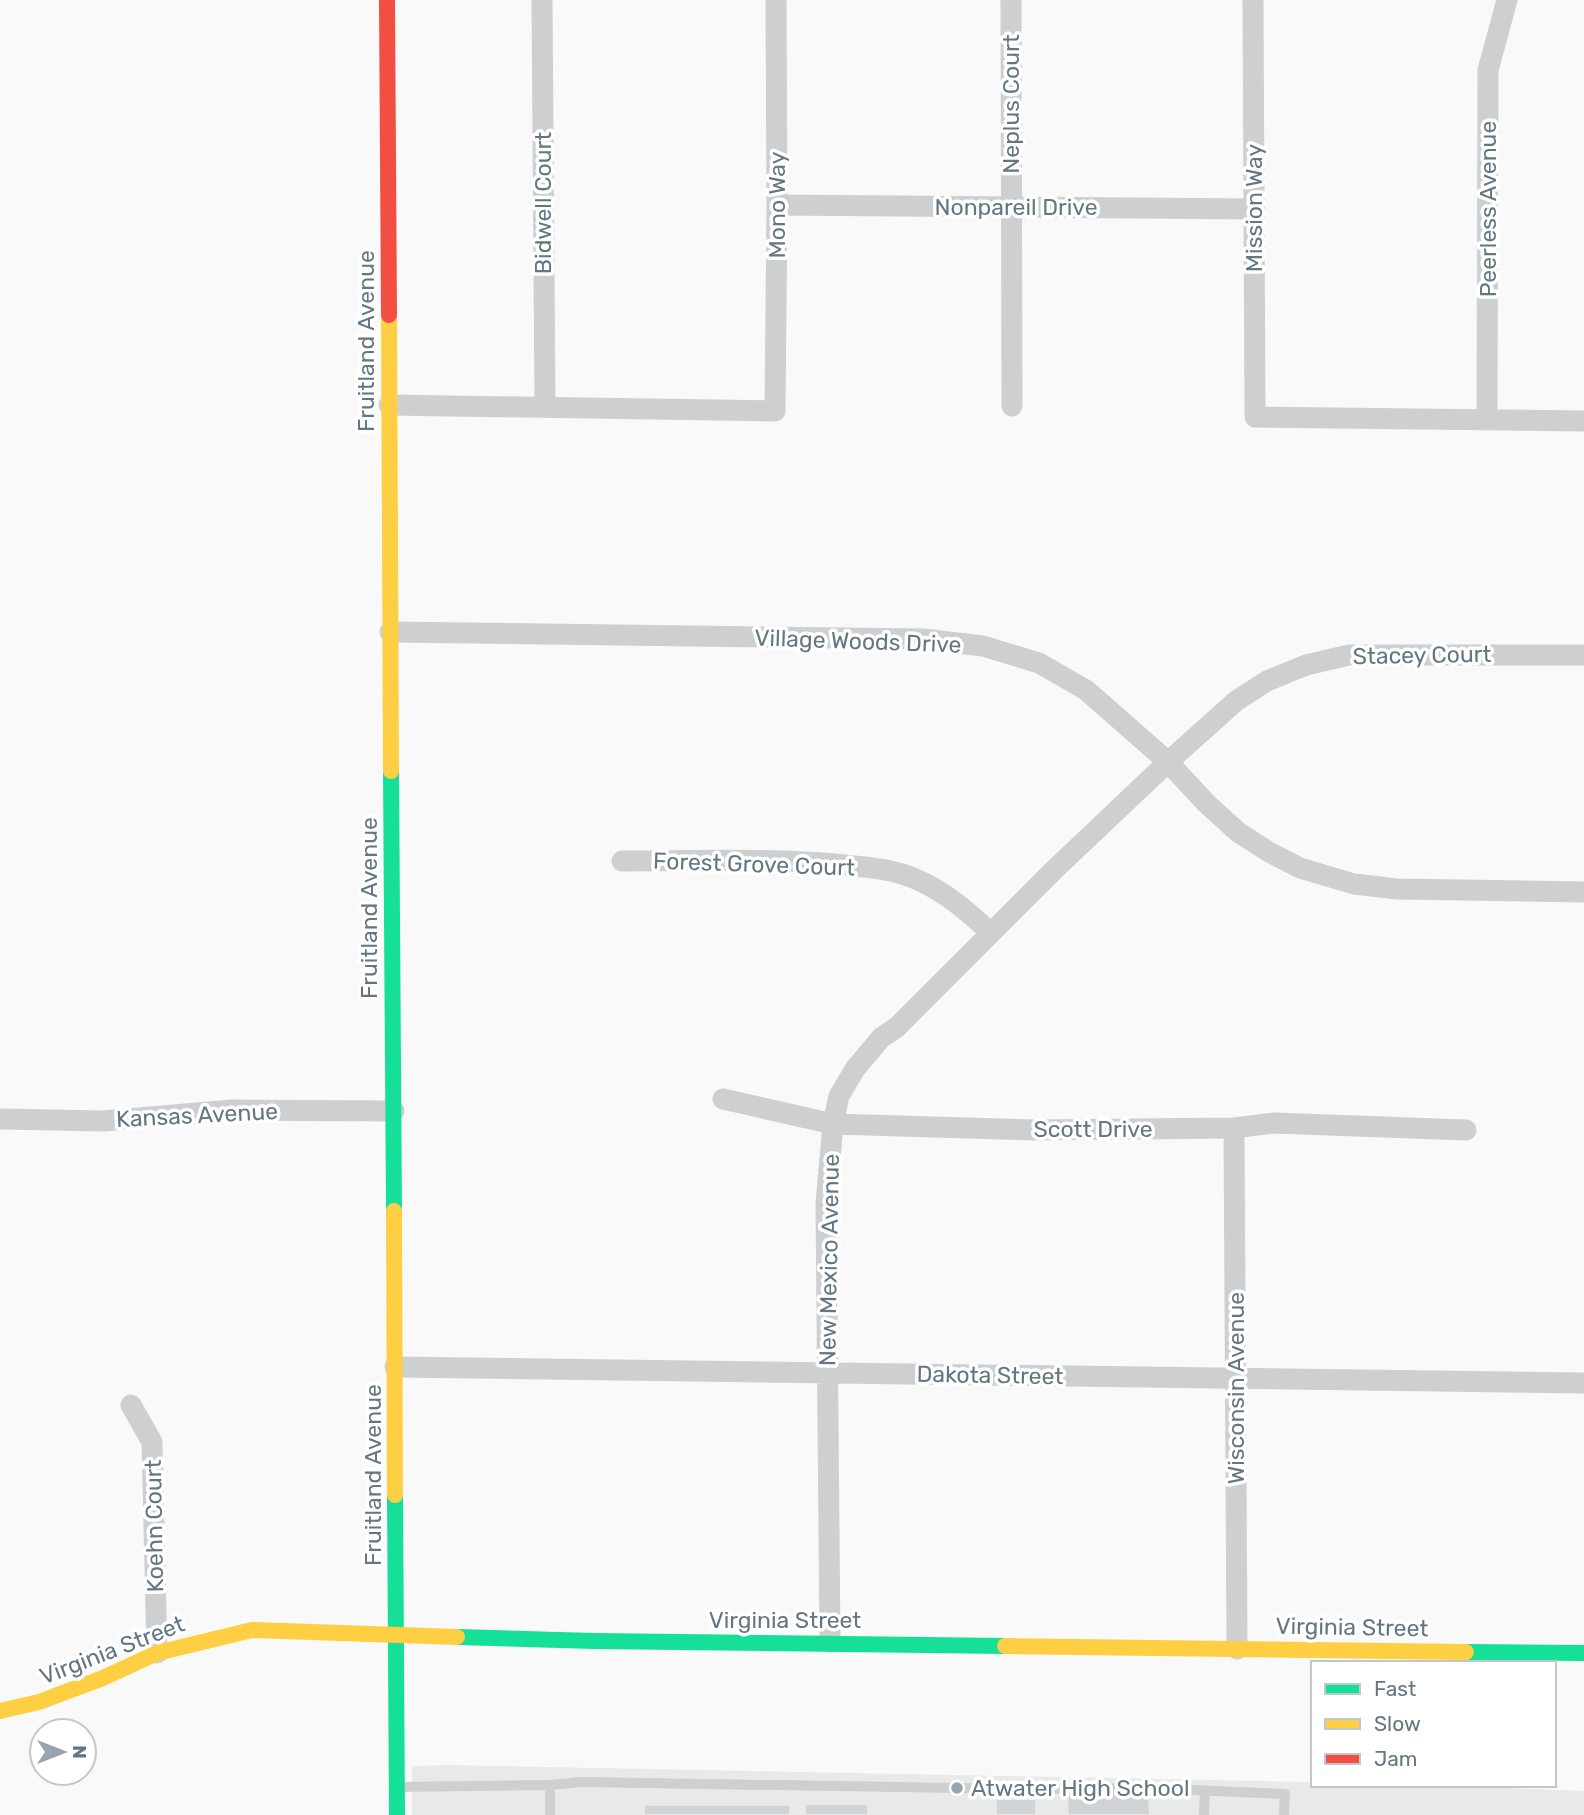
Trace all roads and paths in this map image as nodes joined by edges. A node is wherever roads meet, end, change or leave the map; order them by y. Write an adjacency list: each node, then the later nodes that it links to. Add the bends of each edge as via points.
1 (387, 0): 10 (street, Fruitland Avenue)
2 (542, 0): 11 (street, Bidwell Court)
3 (776, 0): 7 (street, Mono Way)
4 (1010, 0): 8 (street, Neplus Court)
5 (1253, 0): 9 (street, Mission Way)
6 (1507, 0): 13 (street, Peerless Avenue, via 1488,70)
7 (777, 205): 8 (street, Nonpareil Drive); 11 (street, Mono Way, via 775,411)
8 (1012, 207): 9 (street, Nonpareil Drive); 12 (street, Neplus Court)
9 (1255, 209): 13 (street, Mission Way, via 1255,417)
10 (389, 405): 11 (street); 15 (street, Fruitland Avenue)
11 (545, 406)
12 (1012, 406)
13 (1488, 420): 14 (street)
14 (1584, 421)
15 (390, 632): 17 (street, Village Woods Drive, via 923,639 983,646 1039,663 1086,690); 22 (street, Fruitland Avenue)
16 (1584, 654): 17 (street, Stacey Court, via 1349,654 1306,665 1267,681 1236,701)
17 (1168, 762): 19 (street, Village Woods Drive, via 1238,832 1300,868 1354,884 1397,889); 20 (street, New Mexico Avenue)
18 (622, 861): 20 (street, Forest Grove Court, via 794,861 874,867 928,885 958,902)
19 (1584, 892)
20 (991, 933): 24 (street, New Mexico Avenue, via 881,1038 855,1069 839,1096)
21 (723, 1099): 24 (street, Scott Drive)
22 (394, 1111): 23 (street, Kansas Avenue, via 232,1110 103,1121); 27 (street, Fruitland Avenue)
23 (0, 1119)
24 (833, 1124): 25 (street, Scott Drive, via 1034,1130); 28 (street, New Mexico Avenue, via 825,1204)
25 (1234, 1128): 26 (street, Scott Drive, via 1274,1123); 29 (street, Wisconsin Avenue)
26 (1466, 1130)
27 (395, 1367): 28 (street, Dakota Street); 32 (street, Fruitland Avenue)
28 (827, 1373): 29 (street, Dakota Street); 33 (street, New Mexico Avenue)
29 (1236, 1378): 30 (street, Dakota Street); 34 (street, Wisconsin Avenue)
30 (1584, 1383)
31 (131, 1405): 35 (street, Koehn Court, via 152,1442)
32 (396, 1634): 33 (street, Virginia Street); 35 (street, Virginia Street, via 252,1630); 39 (street, Fruitland Avenue)
33 (830, 1642): 34 (street, Virginia Street)
34 (1237, 1649): 36 (street, Virginia Street)
35 (157, 1653): 37 (street, Virginia Street, via 39,1702)
36 (1584, 1653)
37 (0, 1711)
38 (550, 1785): 39 (lane); 40 (lane); 42 (lane)
39 (396, 1787): 41 (street, Fruitland Avenue)
40 (1205, 1791): 43 (lane); 44 (lane, via 1285,1794)
41 (397, 1815)
42 (550, 1815)
43 (1205, 1815)
44 (1284, 1815)

